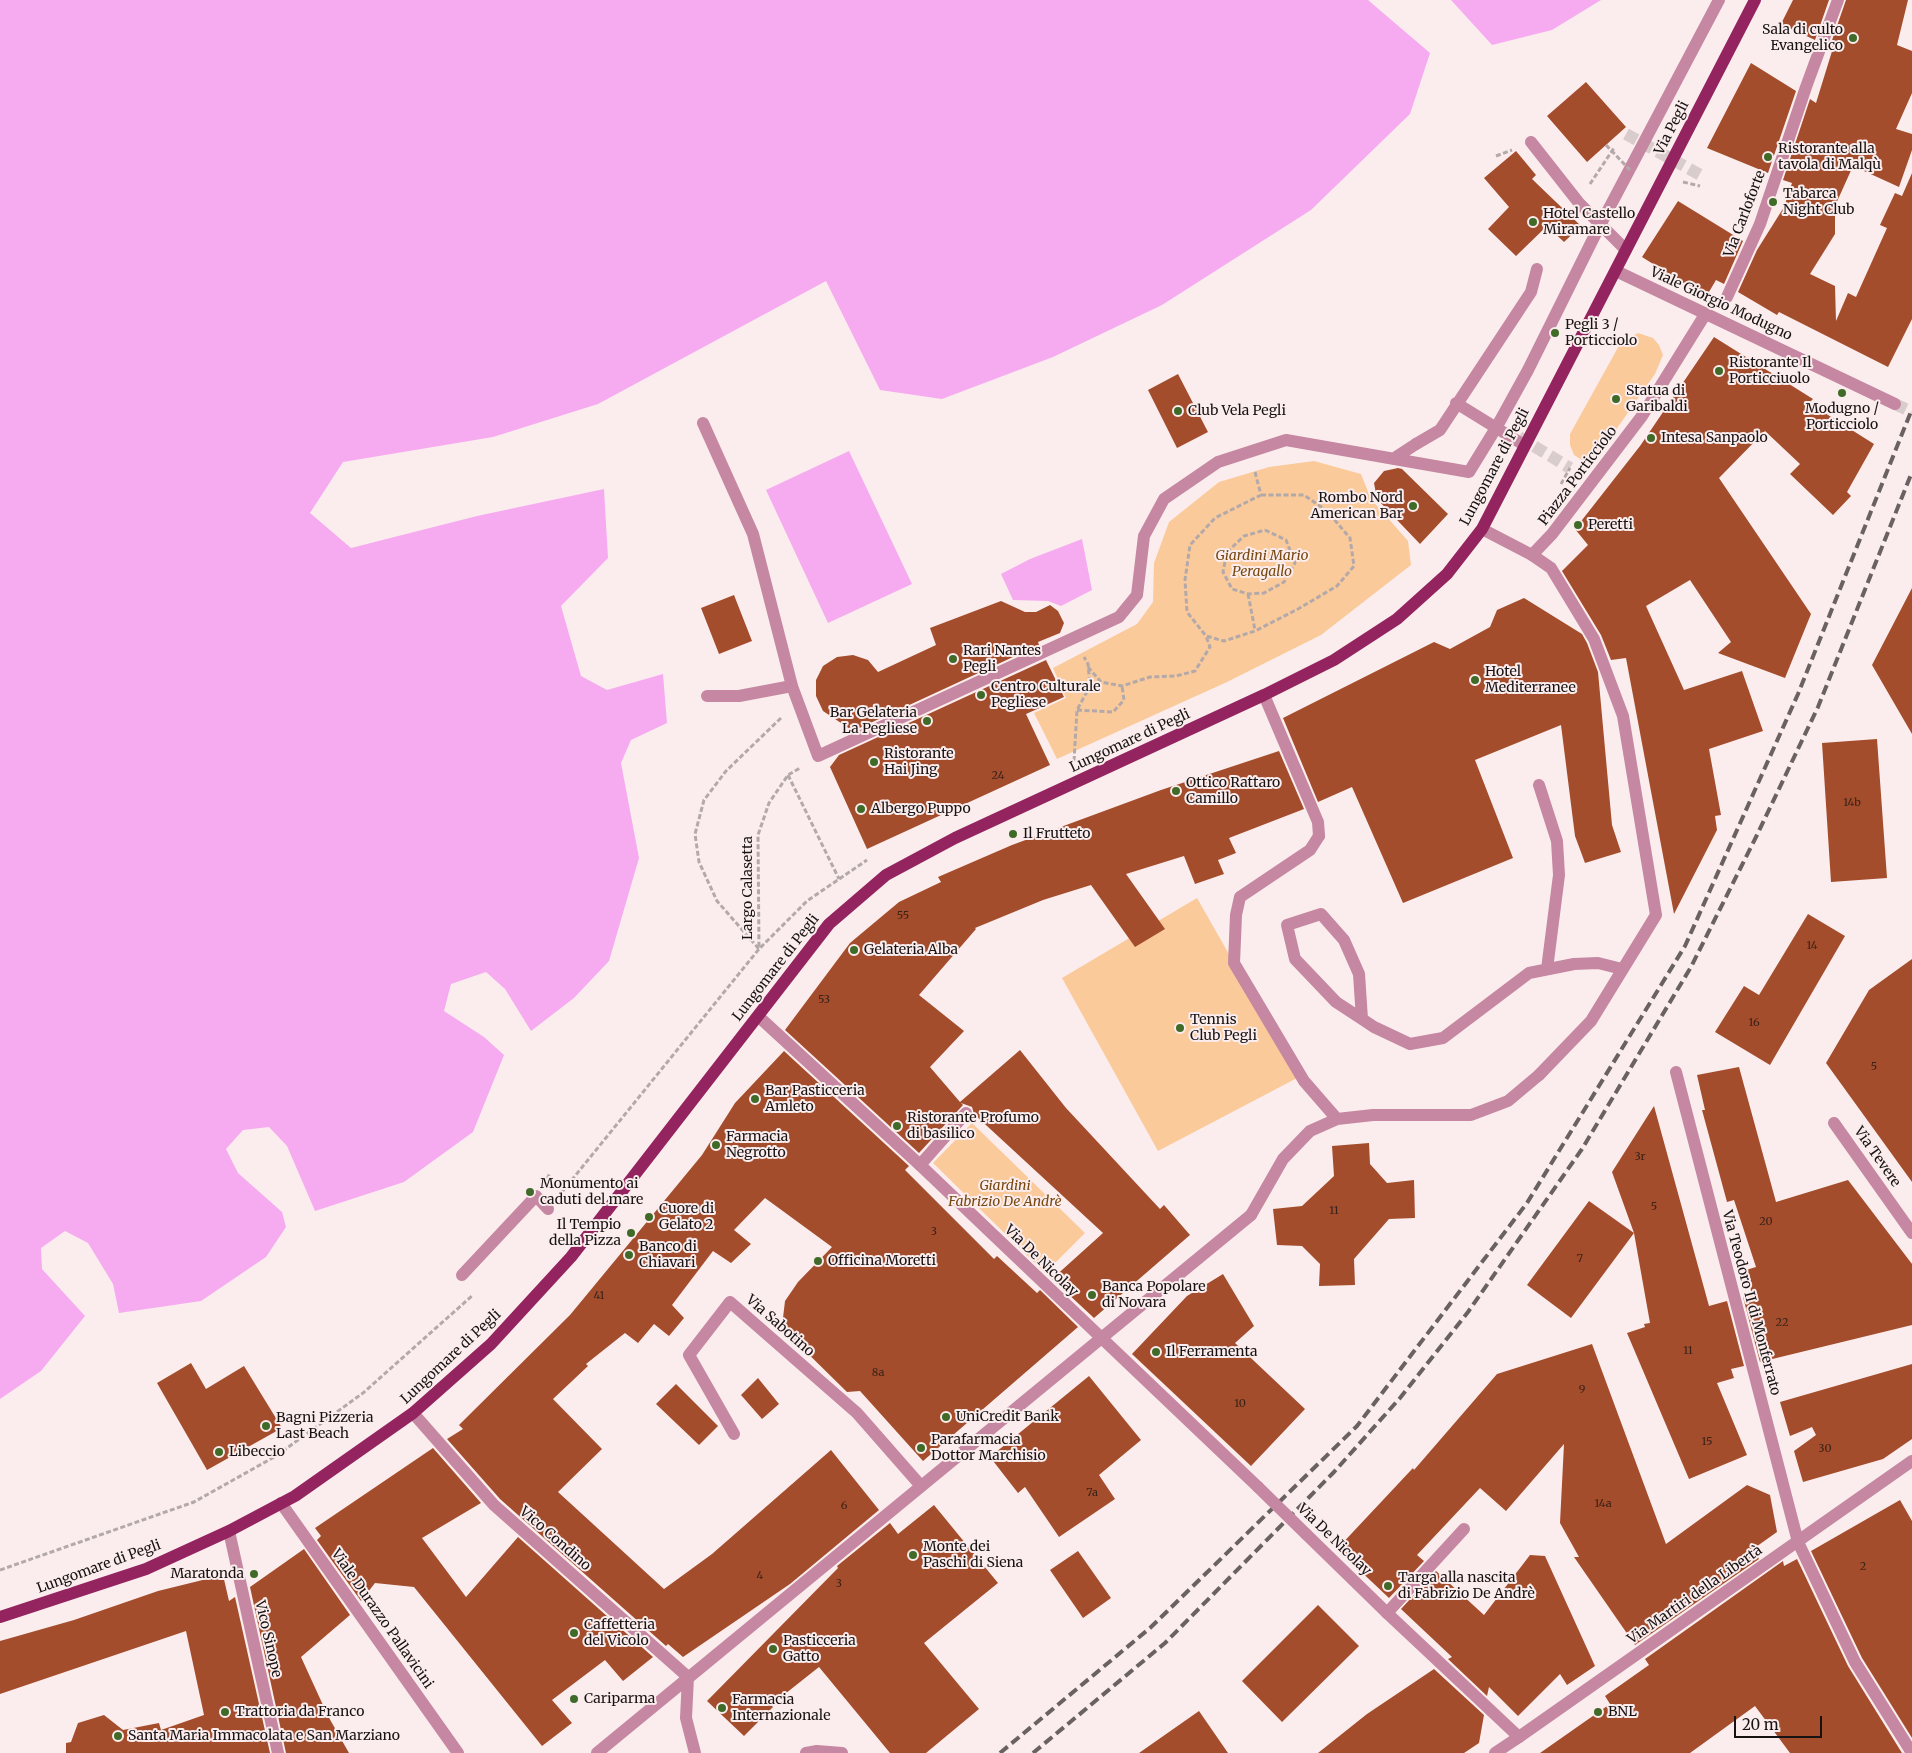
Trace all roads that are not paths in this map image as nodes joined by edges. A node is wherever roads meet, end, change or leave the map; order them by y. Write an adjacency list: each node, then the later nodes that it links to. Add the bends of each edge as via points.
1 (1719, 0): 5 (street)
2 (1755, 0): 6 (main road, Via Pegli)
3 (1838, 0): 9 (street, Via Carloforte, via 1760,224)
4 (1531, 142): 5 (street)
5 (1600, 225): 6 (street); 14 (street)
6 (1626, 250): 8 (main road, Via Pegli)
7 (1537, 269): 11 (street, via 1532,292)
8 (1616, 271): 10 (street, Viale Giorgio Modugno); 15 (main road, Lungomare di Pegli)
9 (1727, 297)
10 (1706, 313): 12 (street, Viale Giorgio Modugno); 18 (street, Piazza Porticciolo, via 1642,416)
11 (1456, 404): 14 (street); 16 (street, via 1440,430)
12 (1894, 404)
13 (702, 423): 19 (street, via 753,534)
14 (1496, 428): 15 (street); 16 (street, Lungomare di Pegli, via 1469,472)
15 (1524, 446): 17 (main road, Lungomare di Pegli)
16 (1393, 459): 19 (street, Lungomare di Pegli, via 1286,440 1218,462 1164,499 1144,536 1137,595 1118,617 818,756)
17 (1482, 528): 18 (street); 20 (main road, Lungomare di Pegli, via 1447,574 1397,619 1334,660)
18 (1532, 556): 24 (street, via 1551,568 1594,640 1623,716 1656,915)
19 (792, 686): 21 (street, via 739,696)
20 (1264, 695): 25 (main road, Lungomare di Pegli, via 955,838 886,876 829,924); 29 (street, via 1318,822 1319,836 1310,850 1240,897 1234,964 1304,1081)
21 (708, 696)
22 (1539, 785): 23 (street, via 1557,841 1560,875)
23 (1547, 969): 24 (street, via 1590,963); 26 (street, via 1529,973 1443,1038 1410,1044)
24 (1622, 969): 29 (street, via 1591,1021 1539,1075 1508,1101 1471,1115)
25 (758, 1016): 31 (street, Via De Nicolay); 36 (main road, Lungomare di Pegli, via 571,1256 491,1344)
26 (1362, 1019): 26 (street, via 1359,974 1344,940 1321,914 1288,925 1295,959 1336,1002)
27 (1676, 1072): 43 (street, Via Teodoro II di Monferrato)
28 (966, 1113): 31 (street)
29 (1337, 1118): 35 (street, via 1310,1132 1283,1159 1252,1215)
30 (1834, 1123): 33 (street, Via Tevere)
31 (920, 1165): 35 (street, Via De Nicolay)
32 (548, 1209): 34 (street, via 536,1196)
33 (1912, 1233)
34 (462, 1276)
35 (1102, 1338): 39 (street); 44 (street, Via De Nicolay, bridge)
36 (413, 1413): 40 (main road, Lungomare di Pegli); 46 (street, Vico Condino, via 494,1506)
37 (734, 1434): 39 (street, Via Sabotino, via 689,1355 730,1302 856,1413)
38 (1912, 1461): 43 (street, Via Martiri della Libertà)
39 (921, 1486): 46 (street)
40 (282, 1503): 42 (main road, Lungomare di Pegli); 49 (street, Viale Durazzo Pallavicini)
41 (1464, 1529): 44 (street)
42 (229, 1531): 45 (main road, Lungomare di Pegli, via 146,1569); 48 (street, Vico Sinope)
43 (1798, 1542): 47 (street, Via Martiri della Libertà); 55 (street, Via Teodoro II di Monferrato, via 1855,1662)
44 (1386, 1613): 47 (street, Via De Nicolay)
45 (0, 1617)
46 (688, 1677): 50 (street); 51 (street, via 686,1718)
47 (1519, 1736): 54 (street, Via Martiri della Libertà)
48 (278, 1753)
49 (458, 1753)
50 (597, 1753)
51 (695, 1753)
52 (806, 1753): 53 (street)
53 (842, 1753)
54 (1495, 1753)
55 (1912, 1753)

